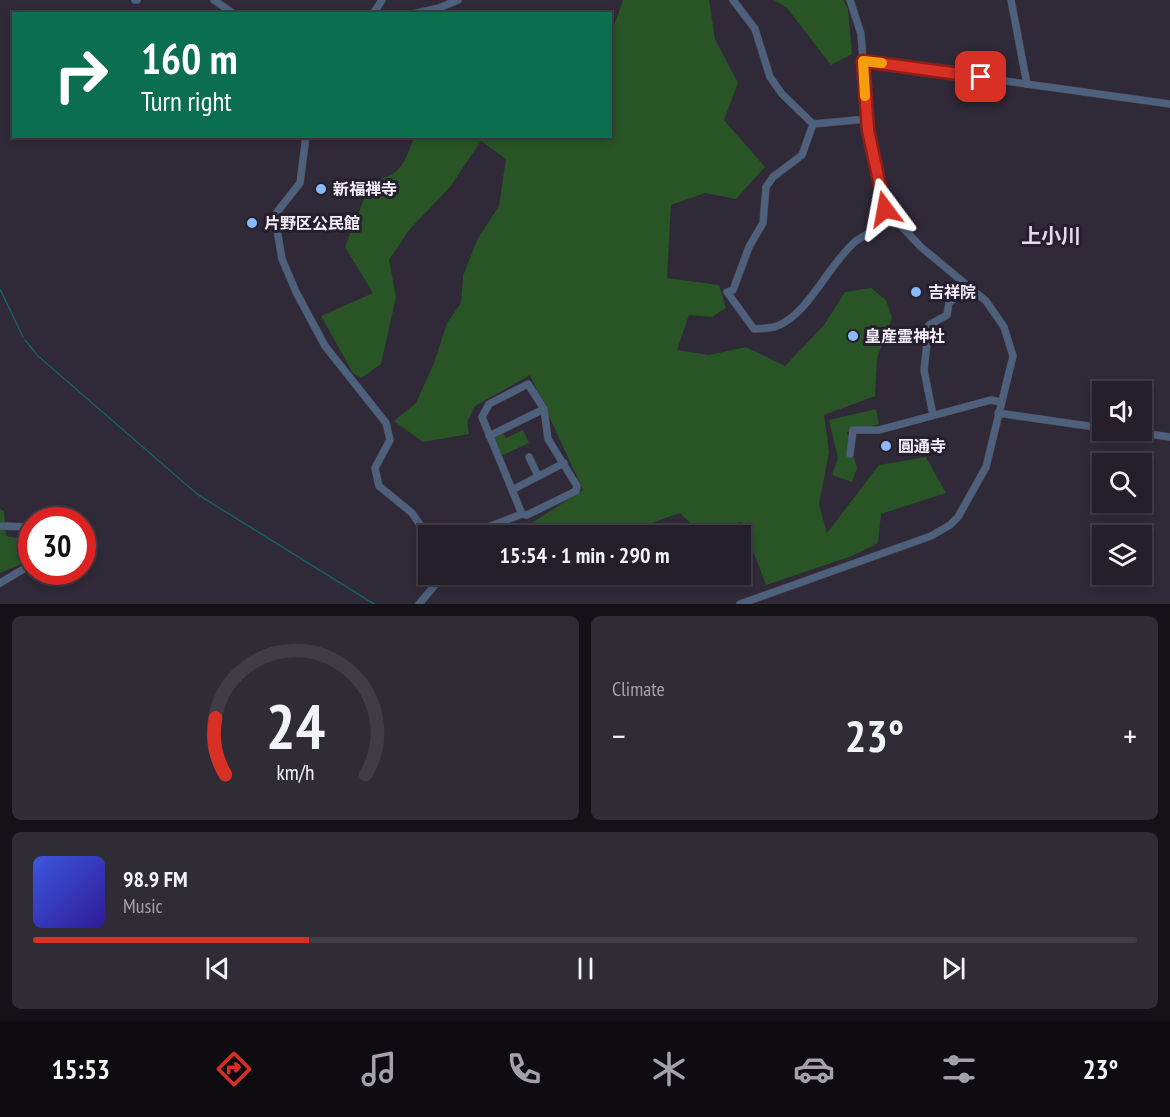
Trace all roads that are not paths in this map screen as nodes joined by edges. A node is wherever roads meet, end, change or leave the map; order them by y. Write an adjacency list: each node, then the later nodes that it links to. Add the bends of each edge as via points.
1 (214, 0): 6 (street)
2 (458, 0): 7 (street)
3 (733, 0): 12 (street, via 755,29 770,78)
4 (850, 0): 8 (street, via 861,34)
5 (1011, 0): 9 (street)
6 (231, 12)
7 (423, 12)
8 (863, 61): 9 (street); 11 (street)
9 (1028, 84): 10 (street)
10 (1170, 104)
11 (867, 119): 12 (street); 14 (street, via 885,209)
12 (813, 124): 14 (street, via 802,155 766,187 763,223 733,290 727,292 754,329 777,326 788,319 817,292 829,269 857,241)
13 (306, 138): 30 (street, via 300,183 277,212 282,259 325,346 386,423 390,440 375,468 379,486 412,513)
14 (893, 221): 15 (street)
15 (962, 284): 16 (street, via 986,301 1010,345 1013,360); 19 (street, via 959,295 949,303 947,315 929,326 924,370)
16 (1001, 402): 18 (street); 19 (street, via 991,400)
17 (544, 409): 22 (street); 22 (street, via 528,384 521,386 489,404 482,417); 26 (street, via 548,439)
18 (998, 413): 20 (street); 38 (street, via 986,466 964,509 950,525 931,536)
19 (933, 416): 24 (street, via 879,430 853,430)
20 (1092, 427)
21 (1152, 434): 23 (street)
22 (489, 436): 28 (street)
23 (1170, 437)
24 (850, 454)
25 (529, 457): 27 (street)
26 (564, 463): 27 (street); 29 (street, via 576,491)
27 (538, 476): 28 (street)
28 (512, 490): 29 (street)
29 (522, 514): 31 (street)
30 (420, 525)
31 (494, 525)
32 (0, 526): 33 (street)
33 (18, 527)
34 (18, 572): 35 (street)
35 (0, 583)
36 (435, 585): 37 (street)
37 (419, 604)
38 (740, 604)

